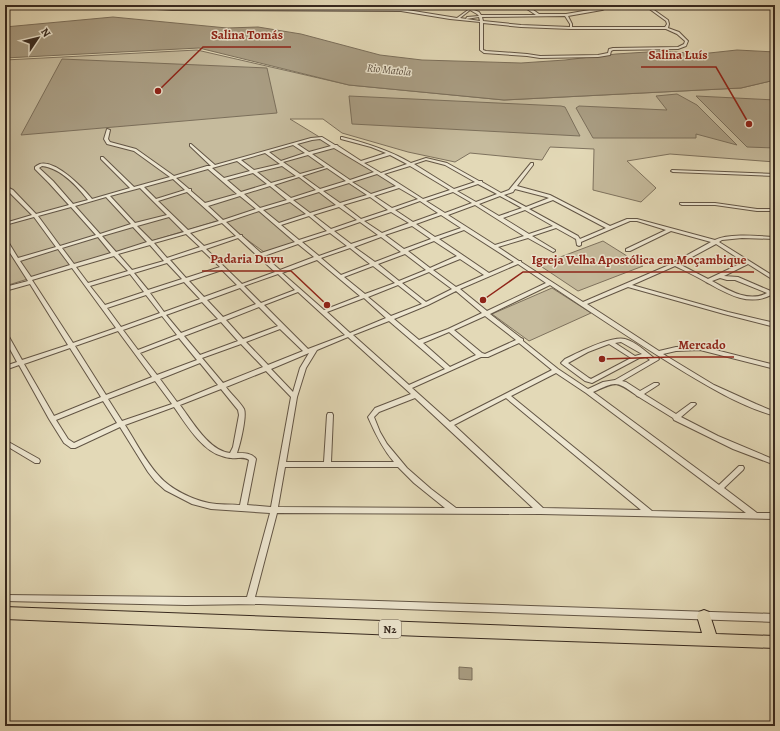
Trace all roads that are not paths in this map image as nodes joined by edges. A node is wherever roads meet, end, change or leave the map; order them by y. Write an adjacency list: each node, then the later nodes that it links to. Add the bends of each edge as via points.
1 (94, 5): 9 (street, via 172,9)
2 (318, 5): 9 (street)
3 (370, 5): 11 (street)
4 (477, 5): 10 (street, via 467,8)
5 (518, 5): 14 (street)
6 (612, 5): 12 (street)
7 (645, 5): 19 (street, via 667,20)
8 (589, 7): 12 (street)
9 (322, 9): 11 (street)
10 (470, 9): 15 (street); 16 (street)
11 (377, 10): 16 (street, via 404,10)
12 (595, 10): 13 (street)
13 (566, 14): 14 (street); 18 (street)
14 (539, 15): 15 (street)
15 (481, 16): 16 (street); 17 (street)
16 (460, 19): 17 (street)
17 (481, 22): 18 (street); 19 (street, via 483,51 540,58 601,56 609,54 613,49 672,49 687,43 683,36)
18 (571, 28): 19 (street)
19 (666, 28)
20 (108, 130): 41 (street, via 106,139 110,144 136,150)
21 (342, 138): 26 (street)
22 (294, 144): 24 (street, via 321,138); 25 (street); 27 (street)
23 (191, 145): 34 (street)
24 (336, 146): 27 (street); 30 (street)
25 (266, 152): 29 (street); 31 (street)
26 (391, 153): 30 (street); 32 (street)
27 (309, 154): 31 (street); 35 (street)
28 (102, 158): 50 (street)
29 (238, 160): 34 (street); 36 (street)
30 (362, 162): 38 (street)
31 (282, 163): 36 (street); 40 (street)
32 (412, 164): 38 (street); 44 (street, via 431,159 456,168); 53 (street)
33 (532, 164): 49 (street)
34 (211, 166): 41 (street); 42 (street)
35 (328, 167): 40 (street); 43 (street)
36 (254, 172): 42 (street); 45 (street)
37 (673, 172): 39 (street)
38 (379, 173): 43 (street); 47 (street)
39 (775, 175)
40 (300, 176): 45 (street); 52 (street)
41 (173, 177): 46 (street); 51 (street)
42 (223, 180): 54 (street)
43 (348, 181): 52 (street); 55 (street)
44 (480, 182): 53 (street); 56 (street)
45 (270, 185): 54 (street); 61 (street)
46 (141, 186): 50 (street); 60 (street)
47 (400, 186): 55 (street); 62 (street)
48 (5, 187): 73 (street)
49 (514, 187): 56 (street); 58 (street)
50 (132, 188): 57 (street)
51 (189, 190): 60 (street); 66 (street)
52 (320, 190): 61 (street); 67 (street)
53 (454, 190): 62 (street); 63 (street)
54 (240, 194): 66 (street); 69 (street)
55 (369, 195): 67 (street); 70 (street)
56 (502, 195): 63 (street); 68 (street)
57 (107, 196): 59 (street); 81 (street)
58 (552, 199): 68 (street); 85 (street)
59 (91, 200): 65 (street); 65 (street, via 64,174 44,164 37,167)
60 (156, 200): 74 (street)
61 (290, 200): 69 (street); 75 (street)
62 (421, 200): 70 (street); 72 (street)
63 (476, 204): 72 (street); 76 (street)
64 (682, 204): 71 (street)
65 (72, 205): 73 (street); 91 (street)
66 (205, 205): 78 (street)
67 (339, 205): 75 (street); 77 (street)
68 (526, 208): 76 (street); 83 (street)
69 (258, 210): 78 (street); 82 (street)
70 (390, 210): 77 (street); 80 (street)
71 (775, 210)
72 (443, 214): 80 (street); 84 (street)
73 (35, 215): 79 (street); 101 (street)
74 (171, 215): 81 (street); 88 (street)
75 (310, 215): 82 (street); 87 (street)
76 (499, 218): 90 (street)
77 (360, 220): 87 (street); 89 (street)
78 (224, 221): 88 (street); 92 (street)
79 (5, 224)
80 (412, 224): 89 (street); 94 (street)
81 (134, 225): 91 (street); 98 (street)
82 (277, 225): 96 (street)
83 (557, 226): 85 (street, via 576,237 579,243); 90 (street)
84 (465, 228): 94 (street); 100 (street)
85 (608, 228): 86 (street, via 632,220)
86 (671, 230): 97 (street); 103 (street)
87 (330, 231): 96 (street); 99 (street)
88 (188, 232): 98 (street); 102 (street)
89 (380, 235): 99 (street); 105 (street)
90 (527, 235): 100 (street); 104 (street)
91 (99, 236): 101 (street); 106 (street)
92 (240, 236): 102 (street); 107 (street)
93 (775, 238): 97 (street, via 727,238)
94 (434, 239): 105 (street); 108 (street)
95 (5, 241): 110 (street)
96 (297, 242): 107 (street); 109 (street)
97 (716, 242): 113 (street); 114 (street)
98 (150, 243): 106 (street); 111 (street)
99 (350, 246): 109 (street); 115 (street)
100 (495, 247): 112 (street)
101 (60, 248): 110 (street); 116 (street)
102 (203, 248): 111 (street); 117 (street)
103 (628, 250)
104 (554, 251)
105 (404, 252): 115 (street); 118 (street)
106 (114, 254): 116 (street); 119 (street)
107 (260, 255): 120 (street)
108 (460, 257): 118 (street); 121 (street)
109 (318, 259): 120 (street); 123 (street)
110 (18, 260): 126 (street)
111 (167, 261): 119 (street); 124 (street)
112 (519, 262): 121 (street); 129 (street)
113 (748, 262): 122 (street); 125 (street)
114 (676, 264): 127 (street); 130 (street)
115 (373, 265): 123 (street); 128 (street)
116 (74, 266): 126 (street); 131 (street)
117 (223, 268): 124 (street); 132 (street)
118 (429, 269): 128 (street); 134 (street)
119 (131, 272): 131 (street); 136 (street)
120 (279, 272): 132 (street); 135 (street)
121 (488, 275): 134 (street)
122 (719, 276): 127 (street); 137 (street, via 736,278)
123 (340, 277): 138 (street)
124 (184, 279): 136 (street); 139 (street)
125 (775, 279)
126 (30, 280): 133 (street); 160 (street)
127 (708, 281): 137 (street, via 746,298 764,298)
128 (397, 283): 138 (street); 140 (street)
129 (551, 283): 141 (street); 145 (street)
130 (628, 284): 141 (street); 150 (street)
131 (88, 285): 143 (street)
132 (242, 285): 139 (street); 142 (street)
133 (5, 289)
134 (456, 289): 140 (street); 145 (street)
135 (299, 290): 142 (street); 144 (street)
136 (147, 292): 143 (street); 146 (street)
137 (773, 294)
138 (364, 296): 144 (street); 147 (street)
139 (203, 300): 146 (street); 148 (street)
140 (426, 304): 147 (street)
141 (583, 304): 164 (street)
142 (262, 305): 148 (street); 149 (street)
143 (104, 307): 151 (street)
144 (323, 312): 153 (street)
145 (486, 312): 152 (street); 156 (street)
146 (163, 314): 151 (street); 154 (street)
147 (388, 319): 153 (street); 158 (street)
148 (221, 320): 154 (street); 157 (street)
149 (282, 326): 157 (street); 163 (street)
150 (775, 326)
151 (120, 329): 160 (street); 162 (street)
152 (450, 330): 158 (street); 165 (street)
153 (348, 335): 161 (street); 180 (street)
154 (181, 336): 162 (street); 168 (street)
155 (6, 338): 170 (street)
156 (521, 340): 165 (street, via 492,354); 175 (street)
157 (241, 342): 168 (street); 173 (street)
158 (418, 343): 174 (street)
159 (611, 343): 166 (street, via 624,341); 167 (street); 167 (street, via 595,347 564,363 592,381)
160 (71, 346): 170 (street); 186 (street)
161 (314, 348): 163 (street); 185 (street, via 302,368)
162 (137, 352): 176 (street)
163 (307, 352): 173 (street)
164 (660, 354): 169 (street); 171 (street, via 676,348 700,348); 189 (street, via 712,386)
165 (480, 355): 174 (street)
166 (646, 355): 167 (street); 169 (street)
167 (635, 358)
168 (199, 359): 176 (street); 179 (street)
169 (654, 360): 177 (street)
170 (21, 362): 172 (street); 192 (street)
171 (775, 367)
172 (5, 368)
173 (265, 368): 179 (street); 185 (street)
174 (449, 369): 180 (street)
175 (556, 370): 181 (street); 184 (street)
176 (156, 378): 186 (street); 188 (street)
177 (617, 381): 181 (street); 182 (street)
178 (656, 384): 182 (street)
179 (222, 386): 188 (street); 196 (street, via 242,413)
180 (408, 388): 183 (street)
181 (588, 392): 203 (street)
182 (639, 394): 191 (street)
183 (415, 395): 194 (street); 200 (street, via 377,410 370,416 379,436)
184 (507, 396): 194 (street); 208 (street)
185 (294, 397): 201 (street)
186 (104, 398): 192 (street); 193 (street)
187 (693, 404): 191 (street)
188 (175, 405): 193 (street); 196 (street, via 212,449)
189 (775, 414)
190 (330, 415): 199 (street)
191 (676, 418): 198 (street)
192 (52, 419): 193 (street, via 66,441 73,446)
193 (121, 424): 204 (street, via 150,470 168,488 194,502)
194 (449, 425): 207 (street)
195 (5, 442): 197 (street)
196 (232, 456): 204 (street, via 248,456 253,459)
197 (38, 461)
198 (775, 463)
199 (326, 464): 200 (street); 201 (street)
200 (400, 464): 206 (street, via 417,482)
201 (282, 465): 205 (street)
202 (742, 468): 203 (street)
203 (719, 489): 209 (street)
204 (243, 508): 205 (street)
205 (274, 510): 206 (street); 212 (street)
206 (454, 510): 207 (street)
207 (541, 511): 208 (street)
208 (651, 514): 209 (street)
209 (755, 515): 210 (street)
210 (775, 516)
211 (5, 598): 212 (street)
212 (250, 600): 214 (street)
213 (5, 613): 216 (main road, N2)
214 (704, 616): 215 (street); 216 (main road)
215 (775, 618)
216 (711, 640): 217 (main road, N2)
217 (775, 642)

